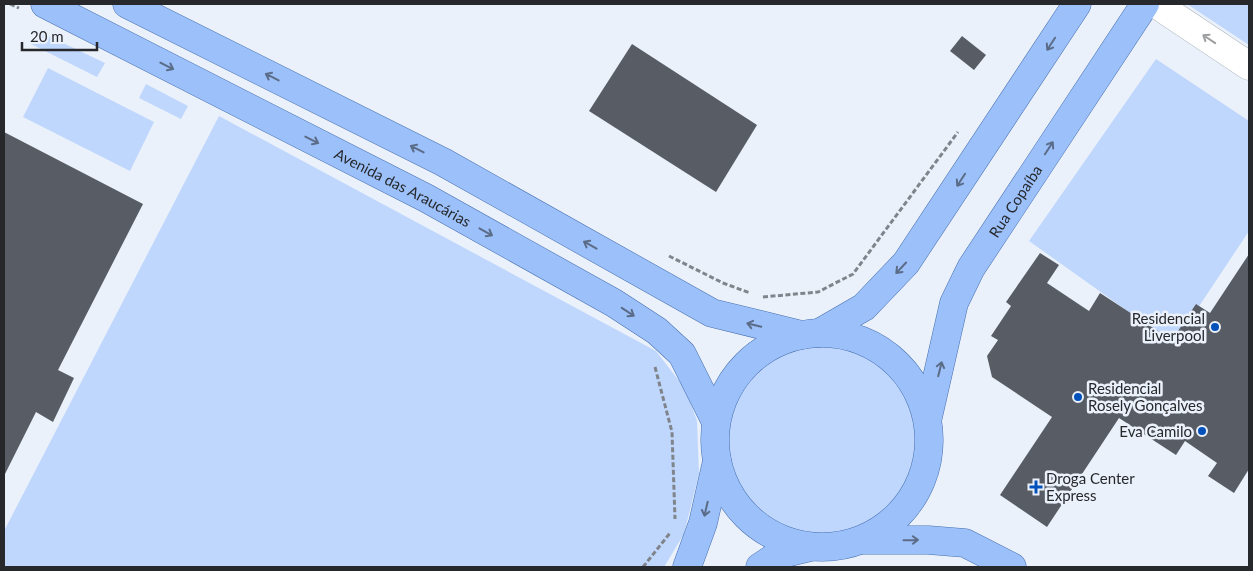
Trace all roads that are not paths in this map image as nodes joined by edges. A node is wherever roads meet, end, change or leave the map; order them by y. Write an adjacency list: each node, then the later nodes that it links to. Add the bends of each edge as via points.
1 (127, 4): 7 (main road, one-way to 1)
2 (1077, 4): 9 (main road, one-way to 9, via 906,263 864,307)
3 (1145, 4): 10 (main road, Rua Copaíba, one-way to 3, via 954,304 971,268)
4 (1156, 4): 6 (street, one-way to 4)
5 (36, 8): 8 (main road, Avenida das Araucárias, one-way to 8)
6 (1249, 66)
7 (443, 162): 8 (main road); 9 (main road, one-way to 7, via 712,313)
8 (426, 198): 11 (main road, Avenida das Araucárias, one-way to 11, via 614,303 657,331 682,354)
9 (810, 334): 10 (main road, via 856,338 889,355 914,383); 11 (main road, via 771,346 745,366 726,392)
10 (928, 417): 13 (main road, via 930,454 918,490 895,520)
11 (716, 422): 12 (main road)
12 (717, 461): 14 (main road, via 725,487 740,510 760,528 777,537); 15 (main road, one-way to 15, via 703,523)
13 (862, 540): 14 (main road, via 837,547); 17 (main road, one-way to 17, via 965,543)
14 (811, 547): 16 (main road, via 778,555)
15 (687, 567)
16 (760, 567)
17 (1012, 567)

